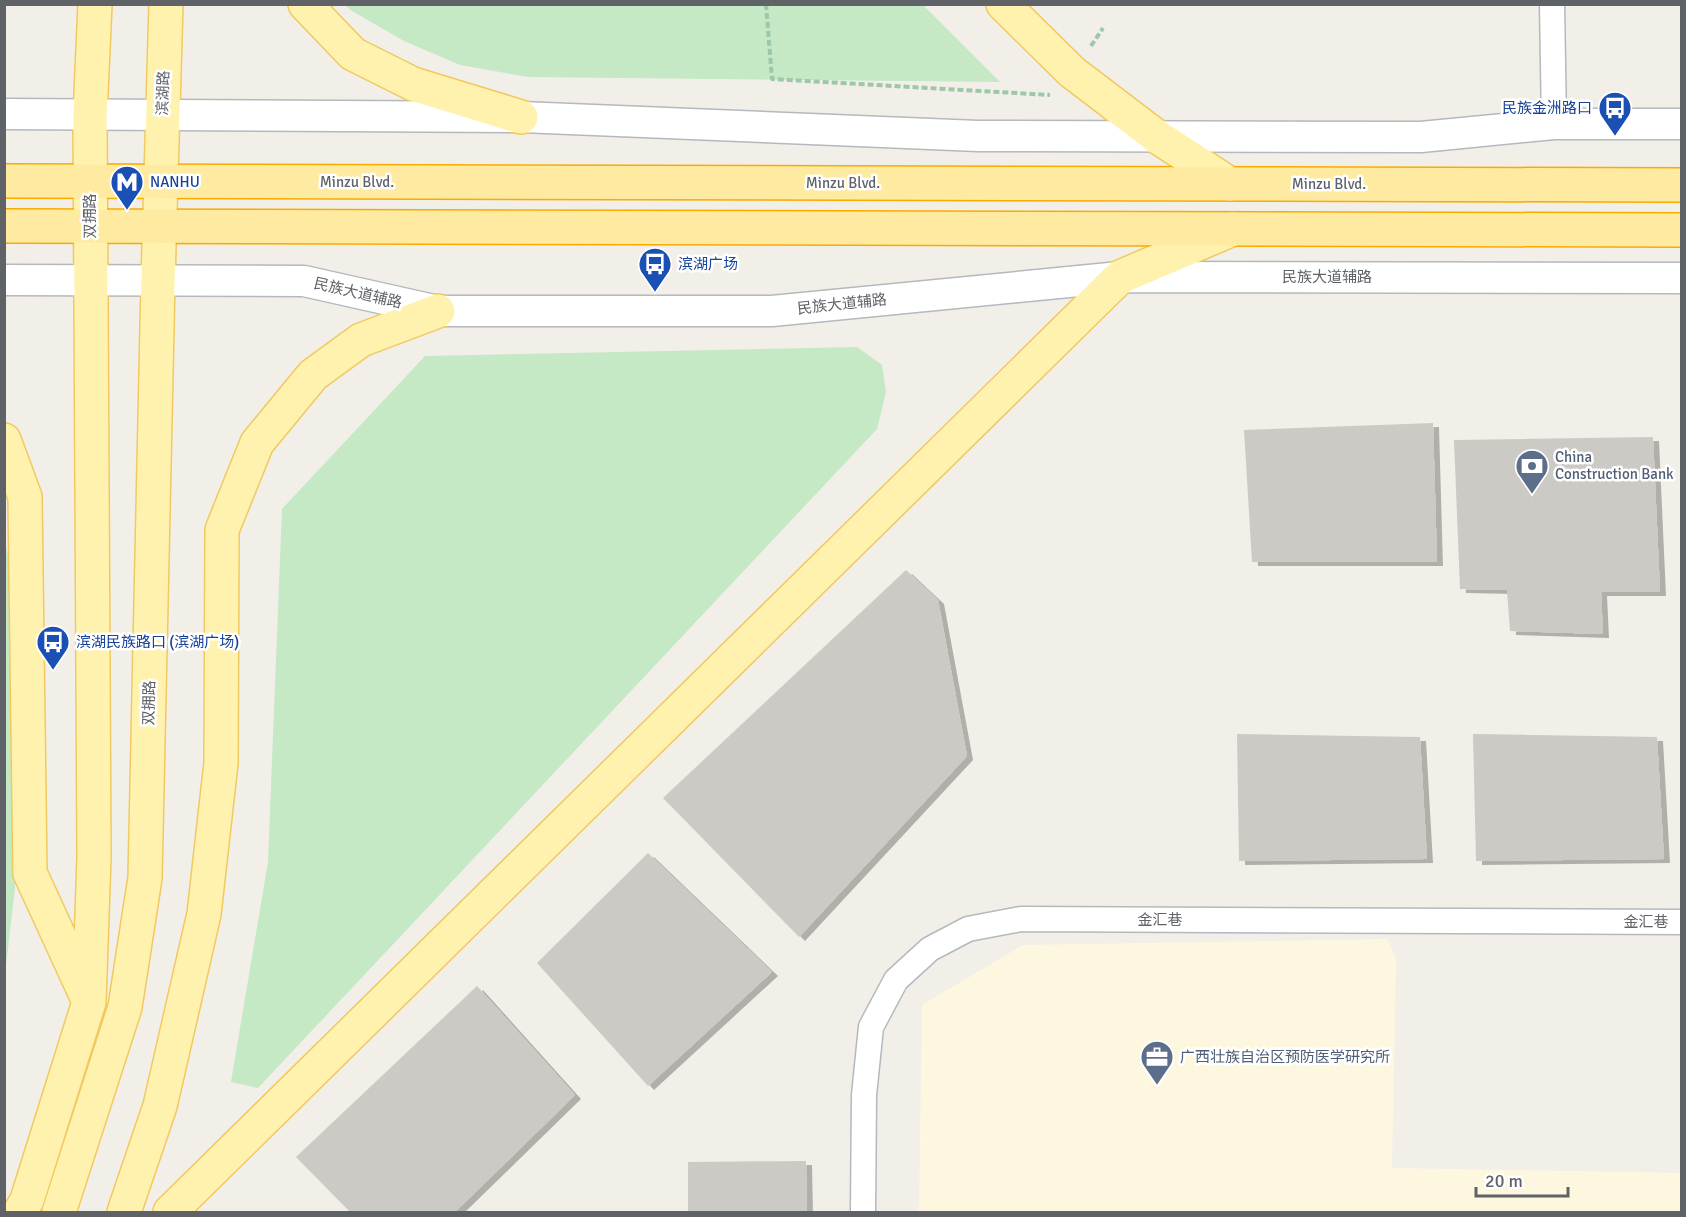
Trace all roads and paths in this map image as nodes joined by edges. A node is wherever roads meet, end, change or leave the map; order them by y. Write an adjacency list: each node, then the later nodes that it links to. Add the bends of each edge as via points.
1 (95, 4): 10 (main road)
2 (166, 4): 11 (main road, 滨湖路)
3 (305, 4): 12 (main road, via 353,54 413,84)
4 (766, 4): 8 (path, via 772,79 1051,96)
5 (1003, 4): 8 (main road)
6 (1552, 4): 13 (street)
7 (1103, 28): 8 (path)
8 (1072, 72): 15 (main road)
9 (4, 114): 10 (street)
10 (90, 116): 11 (street); 17 (main road)
11 (163, 116): 12 (street); 18 (main road, 滨湖路)
12 (521, 117): 15 (street, via 978,136)
13 (1554, 124): 14 (street); 15 (street, via 1421,137)
14 (1682, 124)
15 (1156, 136): 19 (main road)
16 (4, 181): 17 (highway, Minzu Blvd.)
17 (90, 181): 18 (highway, Minzu Blvd.); 22 (main road, 双拥路)
18 (161, 181): 19 (highway, Minzu Blvd.); 23 (main road, 双拥路)
19 (1230, 184): 20 (highway, Minzu Blvd.)
20 (1682, 185)
21 (4, 226): 22 (highway)
22 (90, 226): 23 (highway); 29 (main road, 双拥路)
23 (159, 226): 24 (highway); 30 (main road, 双拥路)
24 (1233, 229): 25 (highway); 26 (main road)
25 (1682, 230)
26 (1120, 277): 27 (street, 民族大道辅路); 31 (street, 民族大道辅路, via 772,311); 38 (main road)
27 (1682, 278)
28 (4, 280): 29 (street, 民族大道辅路)
29 (90, 281): 30 (street, 民族大道辅路); 34 (main road, 双拥路, via 94,857)
30 (158, 281): 31 (street, 民族大道辅路, via 304,281); 36 (main road, 双拥路, via 145,878 125,1007)
31 (438, 311): 37 (main road, via 361,340 313,375 258,443 222,530 220,763 204,914 160,1106)
32 (4, 440): 34 (main road, via 25,497 30,873)
33 (1682, 922): 39 (street, 金汇巷, via 1021,920 968,928 930,949 896,980 871,1027 864,1095)
34 (89, 1002): 35 (main road, 双拥路)
35 (20, 1212)
36 (59, 1212)
37 (124, 1212)
38 (170, 1212)
39 (863, 1212)

